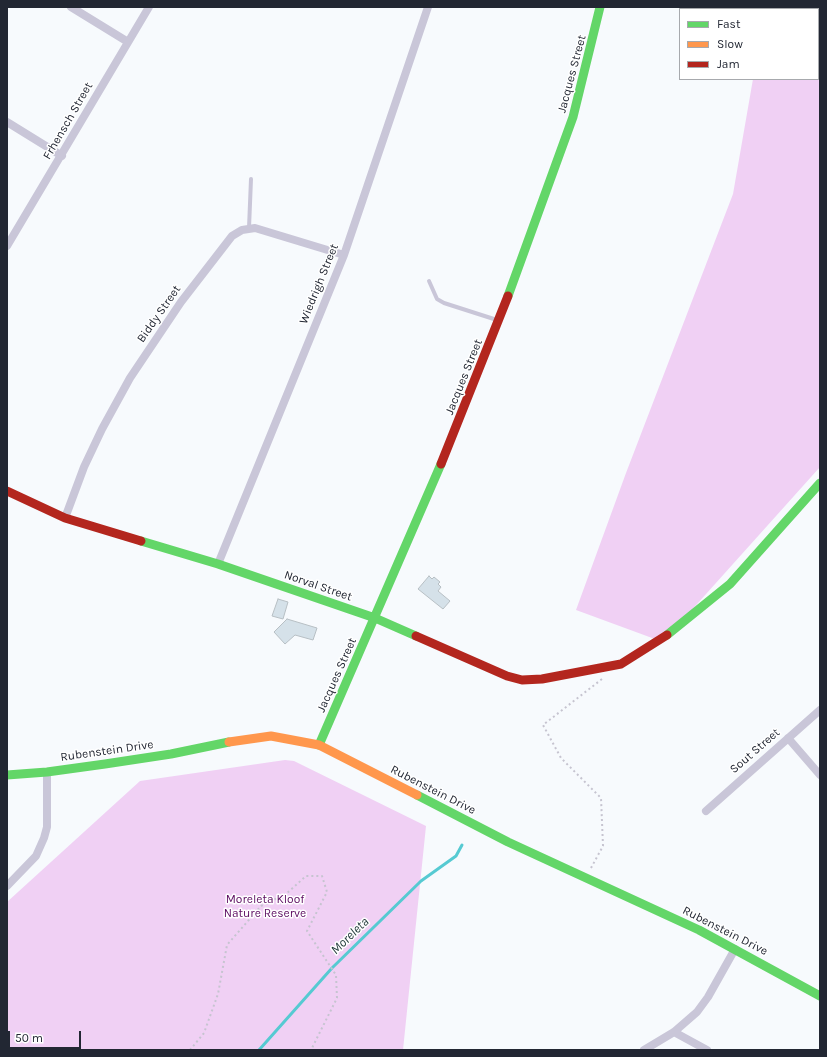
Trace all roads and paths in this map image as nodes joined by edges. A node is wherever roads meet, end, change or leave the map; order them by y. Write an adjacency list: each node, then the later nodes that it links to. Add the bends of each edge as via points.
1 (71, 7): 5 (street)
2 (149, 7): 5 (street, Frhensch Street)
3 (428, 7): 11 (street, Wiedrigh Street)
4 (600, 7): 13 (street, Jacques Street, via 573,117)
5 (128, 42): 7 (street, Frhensch Street)
6 (7, 122): 7 (street)
7 (62, 156): 10 (street, Frhensch Street)
8 (251, 179): 9 (lane)
9 (249, 228): 11 (street); 16 (street, Biddy Street, via 237,232 229,240 145,354 99,435 79,478)
10 (7, 246)
11 (344, 255): 17 (street, Wiedrigh Street)
12 (429, 281): 13 (lane, via 437,299 444,303)
13 (499, 321): 18 (street, Jacques Street)
14 (820, 483): 18 (street, Norval Street, via 730,584 656,643 621,664 537,679 515,679)
15 (7, 491): 16 (street, Norval Street)
16 (65, 518): 17 (street, Norval Street)
17 (218, 564): 18 (street, Norval Street)
18 (375, 618): 22 (street, Jacques Street)
19 (603, 678): 27 (path, via 544,725 561,758 601,798 603,846)
20 (820, 710): 21 (street, Sout Street)
21 (788, 738): 25 (street); 26 (street, Sout Street)
22 (319, 746): 23 (street, Rubenstein Drive, via 271,736); 27 (street, Rubenstein Drive, via 508,842)
23 (47, 772): 24 (street, Rubenstein Drive); 28 (street, via 47,827 44,838 36,856)
24 (7, 775)
25 (820, 775)
26 (706, 811)
27 (586, 878): 29 (street, Rubenstein Drive)
28 (7, 886)
29 (735, 949): 30 (street, Rubenstein Drive); 31 (street, via 708,997)
30 (820, 996)
31 (674, 1032): 34 (street); 35 (street)
32 (190, 1050): 33 (path, via 204,1033 218,994 227,945 261,906 286,894 306,876 322,876 327,892 307,931 336,975 337,998)
33 (311, 1050)
34 (644, 1050)
35 (707, 1050)

